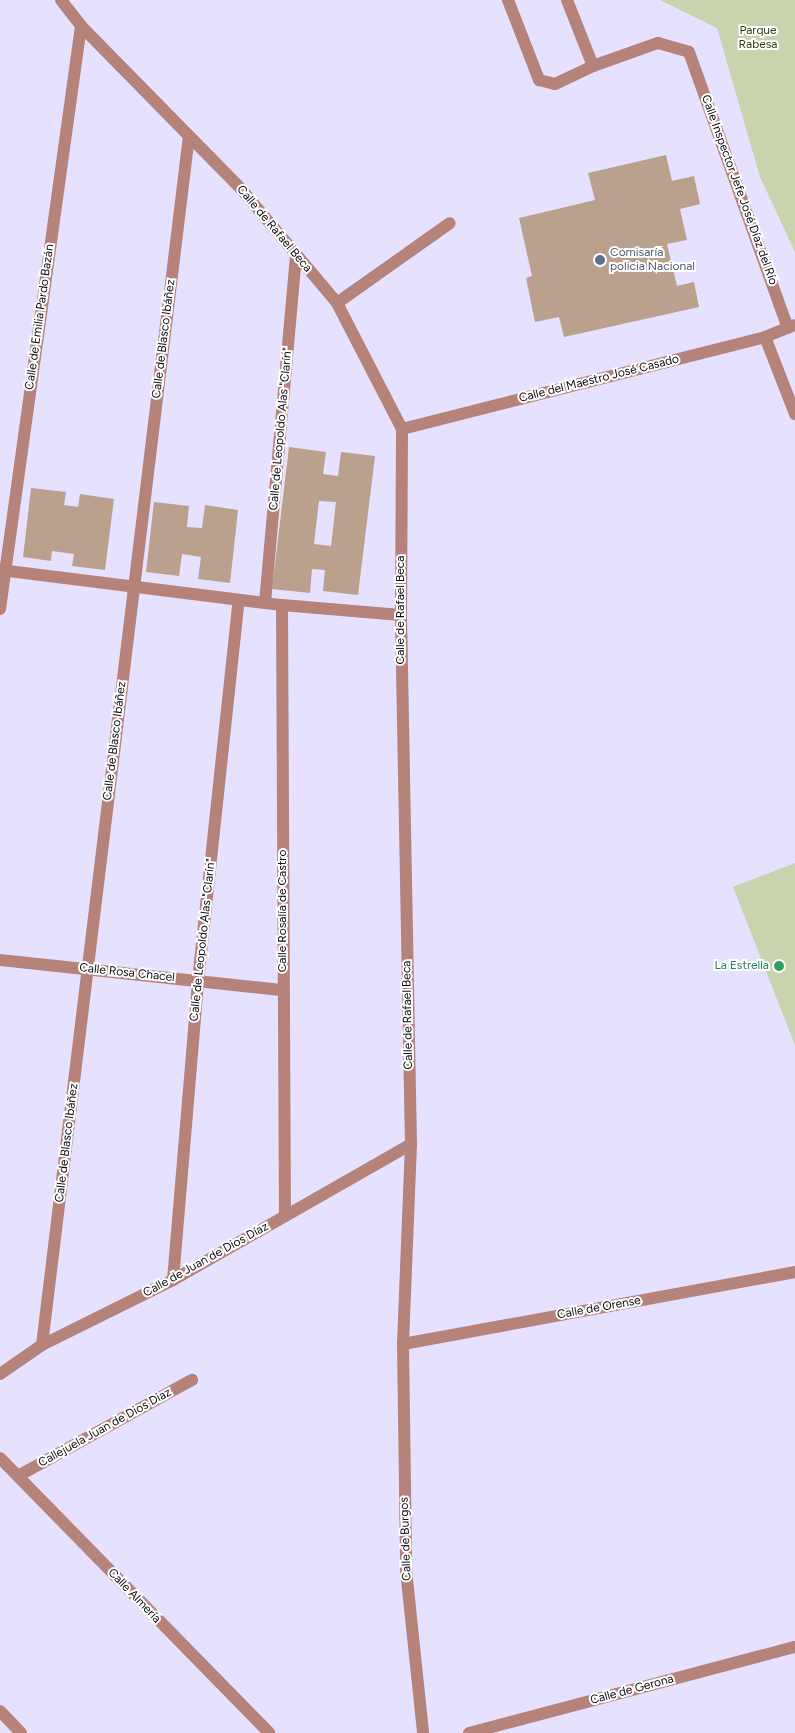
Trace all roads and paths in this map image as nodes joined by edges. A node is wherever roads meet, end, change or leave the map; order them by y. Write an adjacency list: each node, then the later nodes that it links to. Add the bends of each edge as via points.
1 (61, 0): 4 (street, Calle de Rafael Beca)
2 (508, 0): 5 (street, via 539,80 555,84)
3 (567, 0): 5 (street)
4 (81, 26): 6 (street, Calle de Rafael Beca); 14 (street, Calle de Emilia Pardo Bazán)
5 (593, 66): 10 (street, Calle Inspector Jefe José Díaz del Río, via 658,43 690,52)
6 (189, 136): 8 (street, Calle de Rafael Beca, via 242,190); 15 (street, Calle de Blasco Ibáñez)
7 (450, 223): 9 (street)
8 (296, 255): 9 (street, Calle de Rafael Beca); 17 (street, Calle de Leopoldo Alas "Clarín")
9 (337, 303): 13 (street, Calle de Rafael Beca)
10 (791, 326): 11 (street, Calle del Maestro José Casado)
11 (765, 337): 12 (street); 13 (street, Calle del Maestro José Casado)
12 (795, 414)
13 (402, 429): 20 (street, Calle de Rafael Beca)
14 (2, 571): 15 (street); 19 (street, Calle de Emilia Pardo Bazán)
15 (133, 587): 16 (street); 22 (street, Calle de Blasco Ibáñez)
16 (239, 600): 17 (street); 23 (street, Calle de Leopoldo Alas "Clarín")
17 (265, 603): 18 (street)
18 (282, 605): 20 (street); 24 (street, Calle Rosalía de Castro)
19 (0, 609)
20 (401, 615): 25 (street, Calle de Rafael Beca)
21 (0, 960): 22 (street, Calle Rosa Chacel)
22 (88, 969): 23 (street, Calle Rosa Chacel); 30 (street, Calle de Blasco Ibáñez)
23 (198, 981): 24 (street, Calle Rosa Chacel); 28 (street, Calle de Leopoldo Alas "Clarín")
24 (283, 990): 26 (street, Calle Rosalía de Castro)
25 (411, 1144): 26 (street, Calle de Juan de Dios Díaz); 29 (street, Calle de Rafael Beca)
26 (286, 1216): 28 (street, Calle de Juan de Dios Díaz)
27 (795, 1272): 29 (street, Calle de Orense)
28 (173, 1280): 30 (street, Calle de Juan de Dios Díaz)
29 (404, 1344): 39 (street, Calle de Burgos, via 406,1570)
30 (42, 1345): 31 (street, Calle de Juan de Dios Díaz)
31 (0, 1374)
32 (192, 1380): 34 (street, Callejuela Juan de Dios Diaz)
33 (0, 1458): 34 (street, Calle Almería)
34 (18, 1476): 38 (street, Calle Almería)
35 (795, 1647): 40 (street, Calle de Gerona)
36 (0, 1711): 37 (street)
37 (21, 1733)
38 (269, 1733)
39 (423, 1733)
40 (469, 1733)

